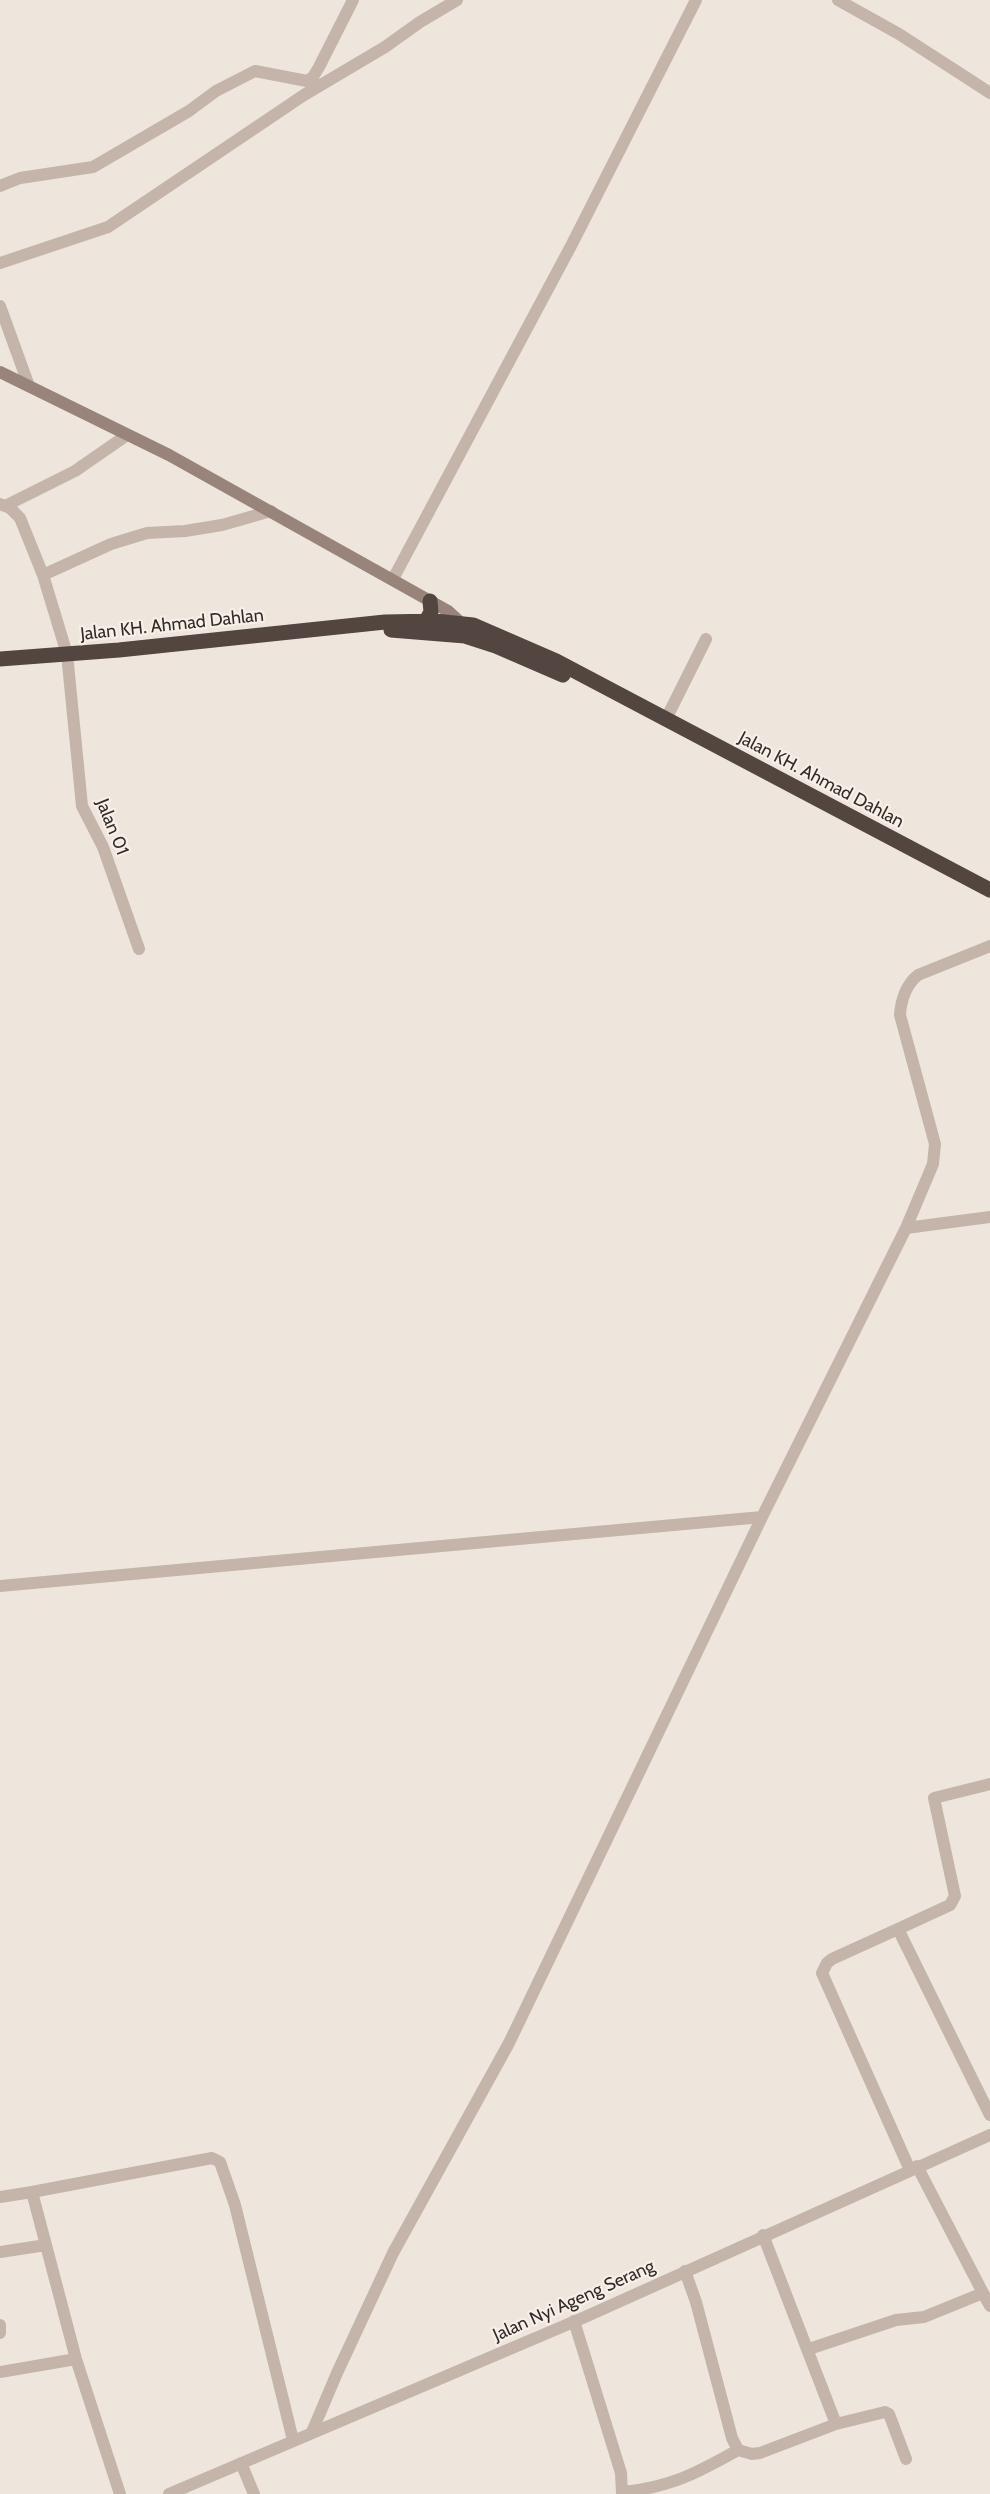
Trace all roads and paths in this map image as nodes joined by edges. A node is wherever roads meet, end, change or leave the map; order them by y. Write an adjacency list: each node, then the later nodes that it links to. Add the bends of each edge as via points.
1 (352, 0): 6 (street, via 313,77 307,80 254,71 93,167 20,178)
2 (457, 0): 7 (street, via 385,48 304,95 108,227)
3 (696, 0): 15 (street, via 572,244)
4 (838, 0): 5 (street, via 899,34)
5 (990, 93)
6 (0, 186)
7 (0, 263)
8 (0, 306): 10 (street)
9 (0, 372): 10 (street)
10 (29, 386): 11 (street)
11 (127, 434): 12 (street, via 75,471); 13 (street)
12 (2, 505): 14 (street, Jalan 01, via 20,518)
13 (271, 511): 14 (street, via 204,528 147,532 111,544); 15 (street)
14 (43, 575): 20 (street, Jalan 01)
15 (393, 579): 16 (street)
16 (430, 601): 17 (highway, via 431,612); 18 (street, via 448,611)
17 (423, 626): 18 (highway, Jalan KH. Ahmad Dahlan); 20 (highway, Jalan KH. Ahmad Dahlan, via 348,626)
18 (463, 629): 22 (highway, Jalan KH. Ahmad Dahlan, via 600,692)
19 (706, 639): 22 (street)
20 (67, 654): 21 (highway, Jalan KH. Ahmad Dahlan); 25 (street, Jalan 01, via 82,806 102,847)
21 (0, 659)
22 (667, 716): 23 (highway, Jalan KH. Ahmad Dahlan)
23 (990, 890)
24 (990, 946): 27 (street, via 918,975 904,997 900,1015 935,1154)
25 (139, 949)
26 (990, 1217): 27 (street)
27 (906, 1228): 28 (street)
28 (762, 1517): 29 (street); 50 (street, via 509,2043 393,2253)
29 (0, 1586)
30 (990, 1784): 31 (street, via 934,1798 955,1896 950,1905)
31 (898, 1929): 32 (street); 34 (street, via 832,1959 822,1973)
32 (990, 2114)
33 (990, 2134): 34 (street, Jalan Nyi Ageng Serang)
34 (914, 2168): 37 (street, Jalan Nyi Ageng Serang); 41 (street)
35 (32, 2192): 36 (street); 38 (street); 51 (street, via 212,2158 220,2162 235,2205)
36 (0, 2197)
37 (764, 2235): 40 (street, Jalan Nyi Ageng Serang); 46 (street)
38 (46, 2245): 39 (street); 47 (street)
39 (0, 2252)
40 (684, 2271): 43 (street, Jalan Nyi Ageng Serang); 52 (street, via 696,2302)
41 (983, 2293): 42 (street); 46 (street, via 924,2317 896,2320)
42 (990, 2306)
43 (574, 2321): 50 (street, Jalan Nyi Ageng Serang); 56 (street, via 621,2473)
44 (0, 2326): 45 (street)
45 (0, 2333)
46 (809, 2349): 49 (street)
47 (76, 2358): 48 (street); 57 (street)
48 (0, 2372)
49 (836, 2424): 52 (street, via 760,2453); 53 (street, via 885,2412 889,2414)
50 (312, 2432): 51 (street, Jalan Nyi Ageng Serang)
51 (294, 2440): 54 (street, Jalan Nyi Ageng Serang)
52 (738, 2450): 56 (street, via 686,2478)
53 (906, 2459)
54 (241, 2463): 55 (street, Jalan Nyi Ageng Serang); 59 (street)
55 (188, 2490): 58 (street, Jalan Nyi Ageng Serang)
56 (623, 2493)
57 (120, 2494)
58 (170, 2494)
59 (254, 2494)

